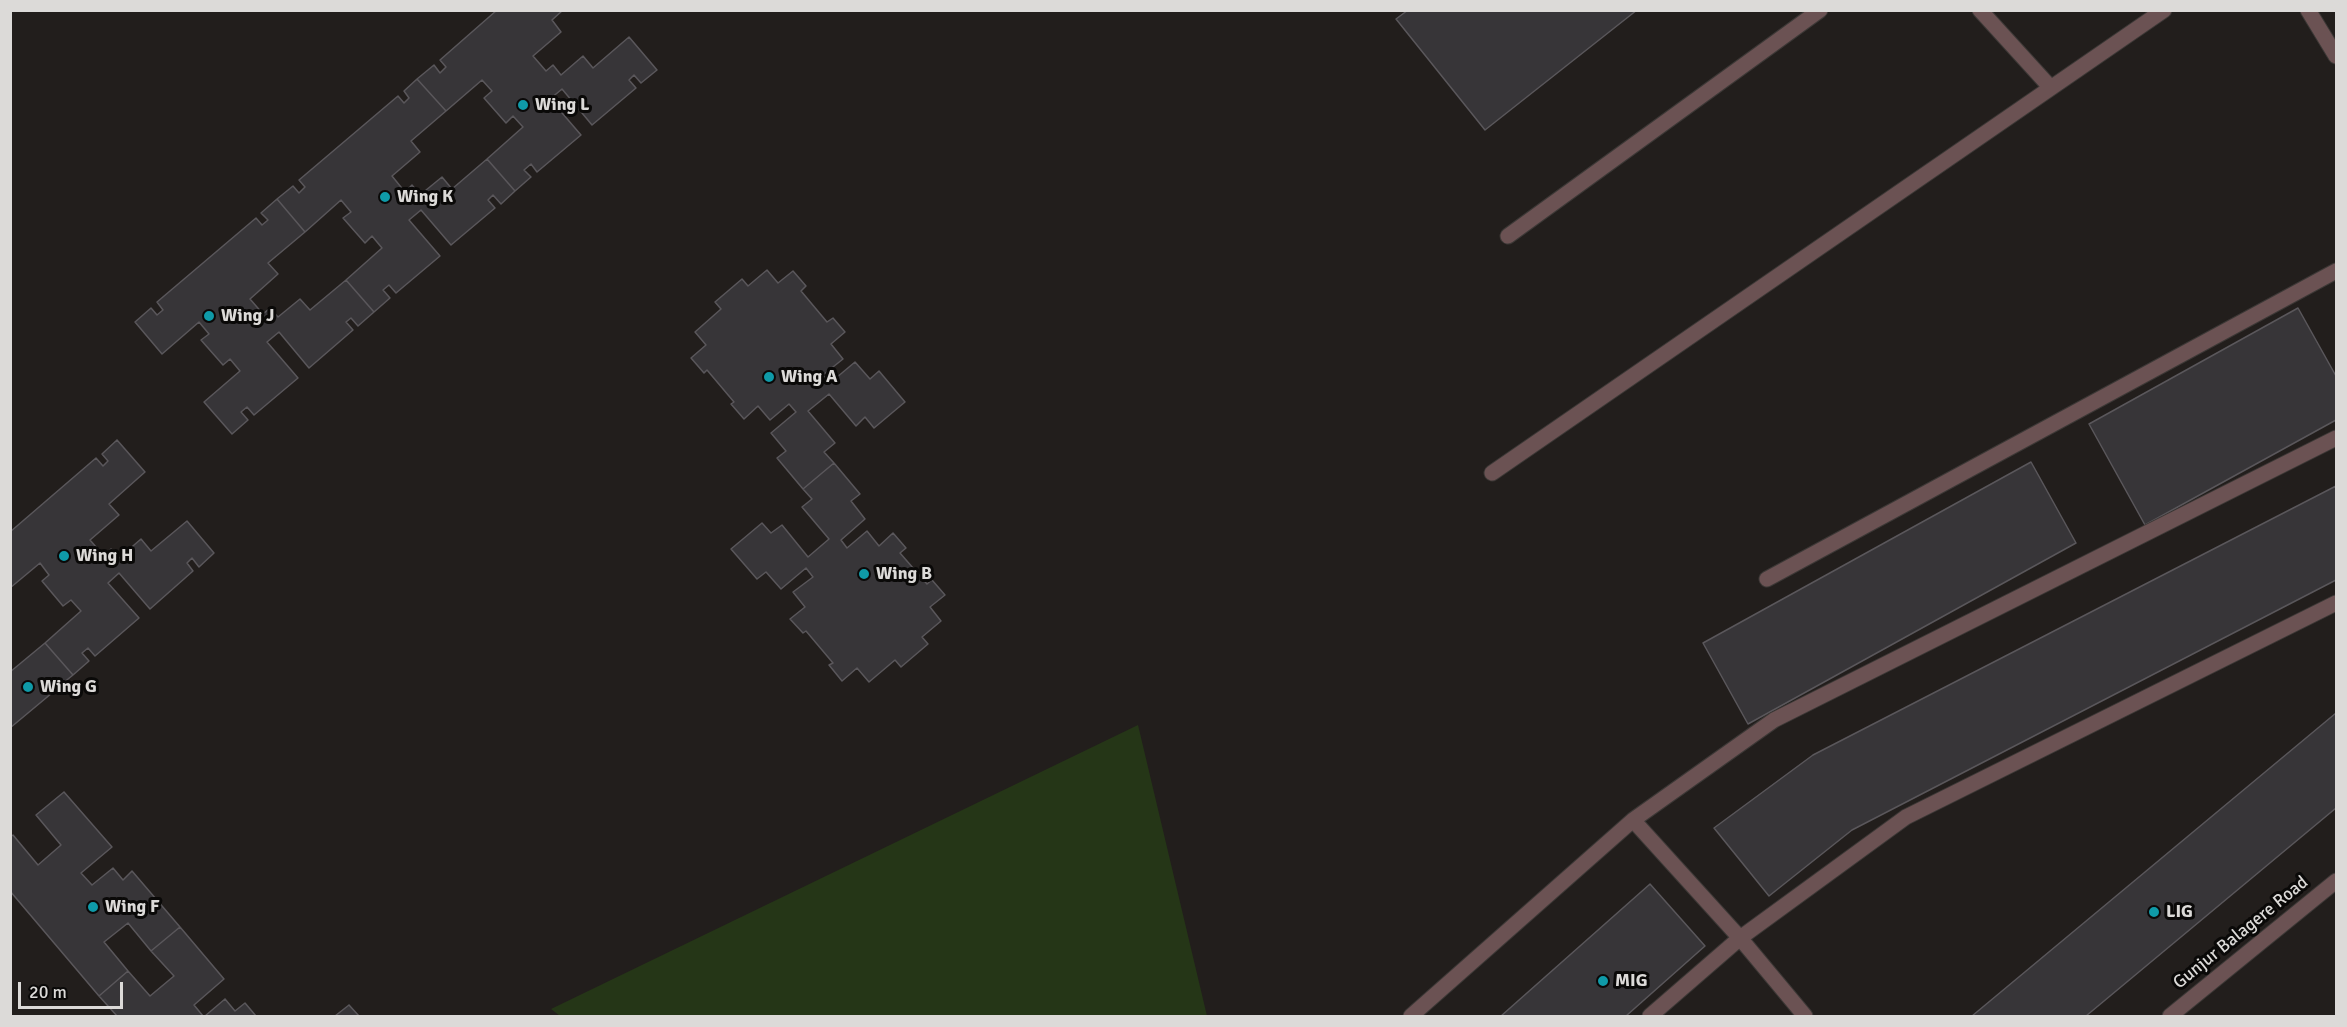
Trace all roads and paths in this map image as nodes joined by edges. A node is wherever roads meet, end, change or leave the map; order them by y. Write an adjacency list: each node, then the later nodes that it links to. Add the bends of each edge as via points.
1 (1820, 10): 7 (street)
2 (1980, 10): 6 (street)
3 (2164, 10): 6 (street)
4 (2308, 10): 5 (street)
5 (2337, 56)
6 (2051, 88): 10 (street)
7 (1508, 236)
8 (2337, 271): 11 (street)
9 (2337, 438): 13 (street, via 1774,720)
10 (1492, 474)
11 (1767, 579)
12 (2337, 603): 15 (street, via 1906,817)
13 (1633, 820): 15 (street); 16 (street)
14 (2337, 881): 19 (street, Gunjur Balagere Road)
15 (1740, 938): 17 (street); 18 (street)
16 (1411, 1017)
17 (1650, 1017)
18 (1805, 1017)
19 (2170, 1017)

